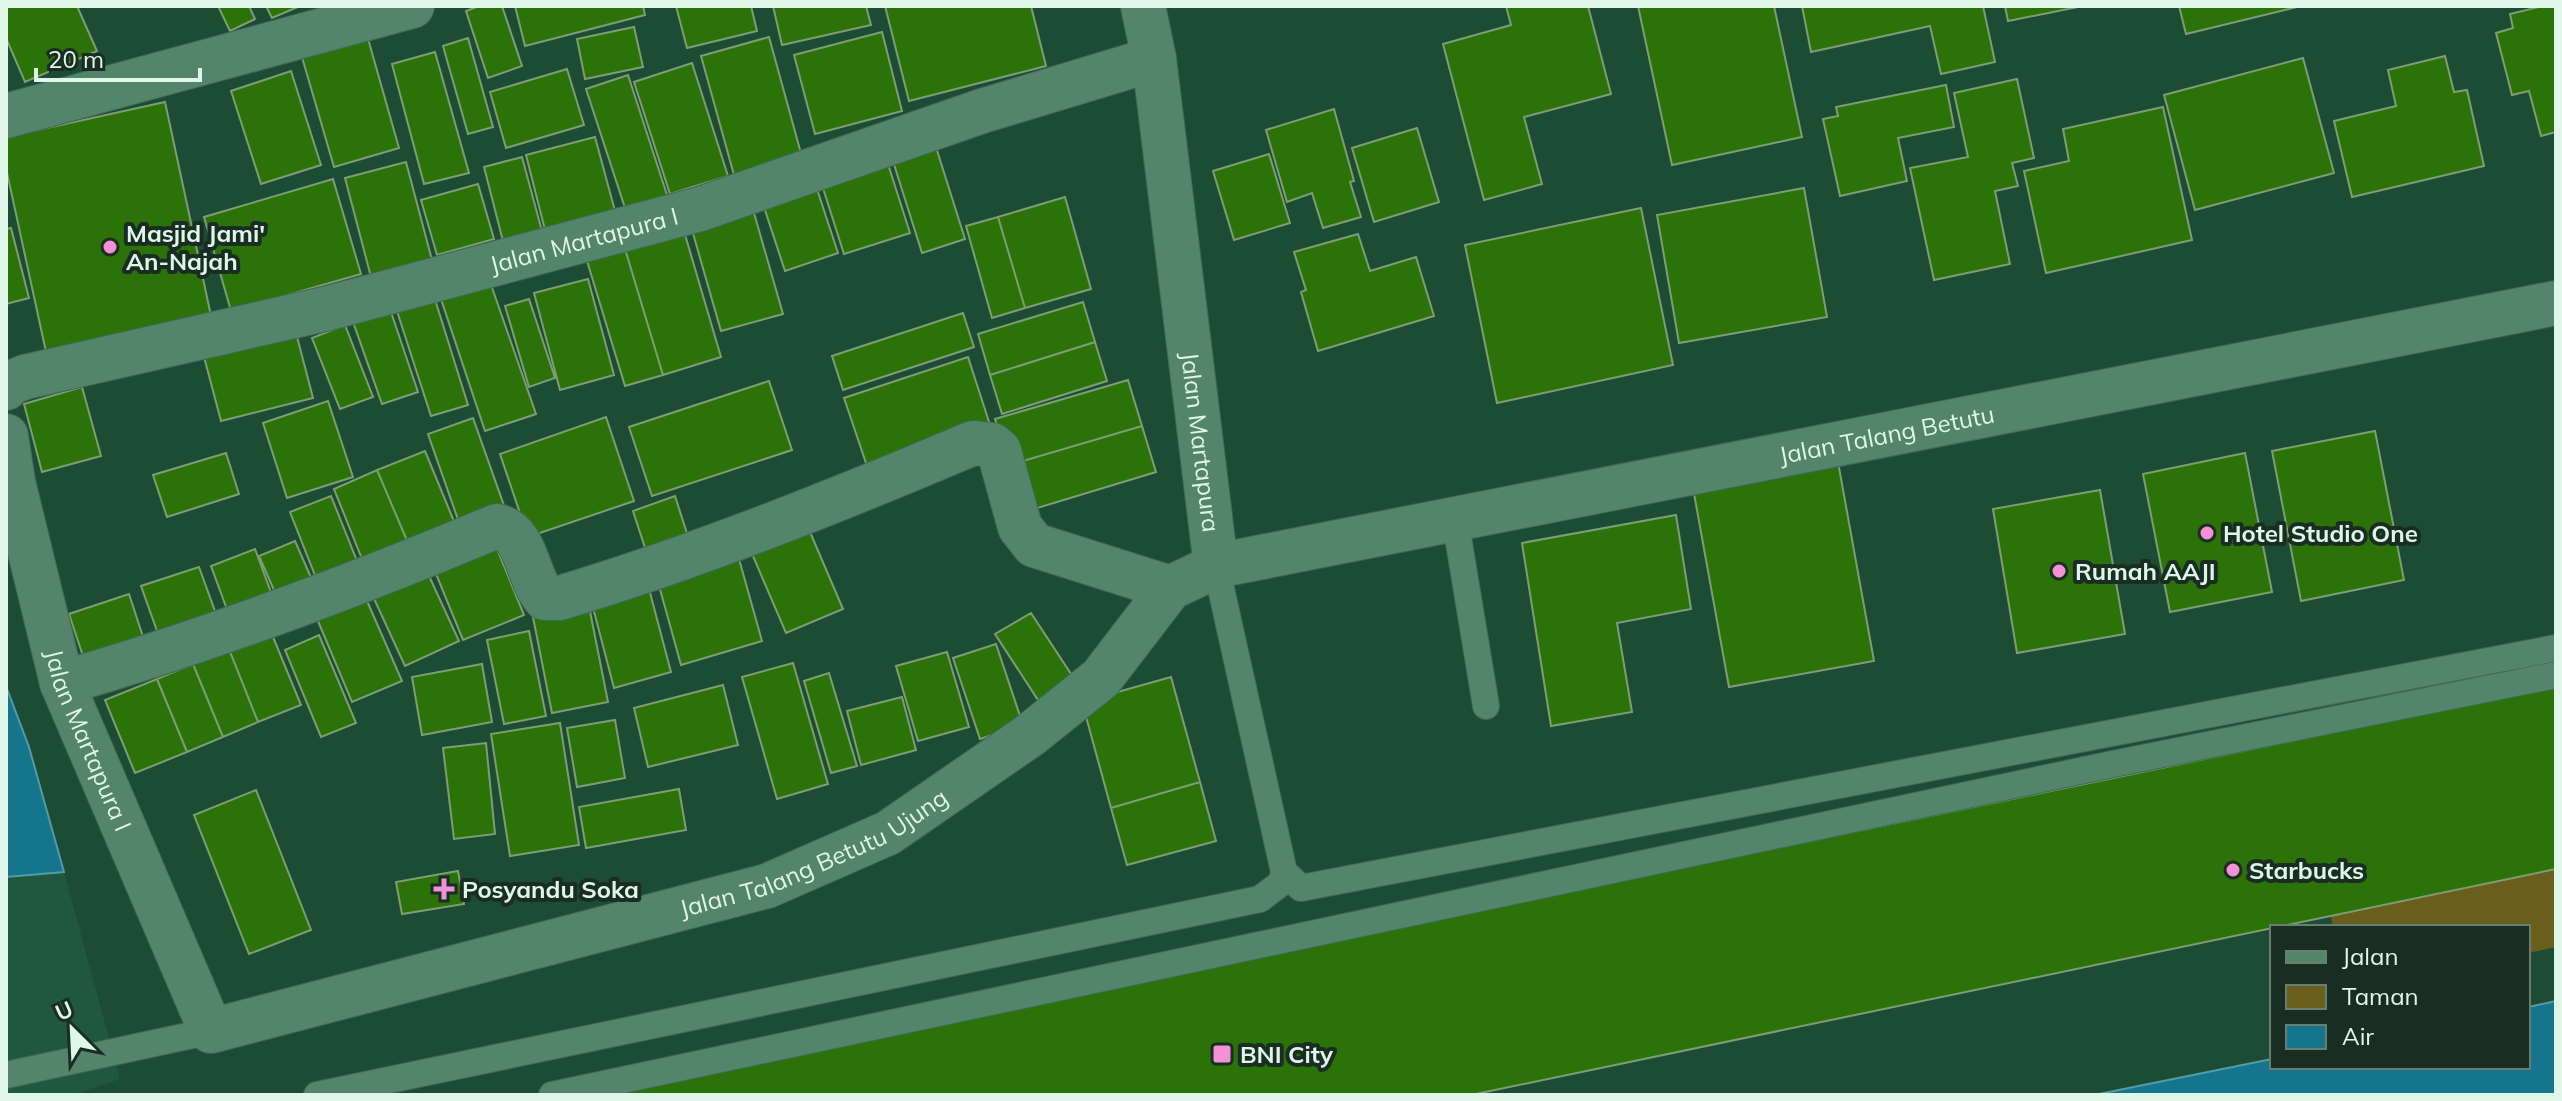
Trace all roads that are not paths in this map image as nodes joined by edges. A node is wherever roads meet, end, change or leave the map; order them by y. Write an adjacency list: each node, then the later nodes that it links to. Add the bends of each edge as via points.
1 (412, 6): 4 (street)
2 (1143, 6): 3 (street, Jalan Martapura)
3 (1154, 59): 6 (street, Jalan Martapura I, via 982,111 700,209 329,308 25,377); 9 (street, Jalan Martapura)
4 (6, 116)
5 (2556, 303): 8 (street, Jalan Talang Betutu)
6 (6, 388)
7 (6, 436): 13 (street, Jalan Martapura I)
8 (1455, 519): 9 (street, Jalan Talang Betutu); 14 (lane)
9 (1216, 566): 10 (street, Jalan Talang Betutu Ujung); 15 (lane, Jalan Martapura)
10 (1170, 588): 13 (street, via 1034,545 1020,527 999,451 973,443 676,563 560,598 545,598 518,539 497,526 288,610); 16 (street, Jalan Talang Betutu Ujung, via 1101,678 1030,735 888,833 767,886)
11 (2556, 648): 15 (lane, via 1314,888 1301,888)
12 (2556, 675): 19 (lane)
13 (62, 683): 16 (street, Jalan Martapura I)
14 (1486, 706)
15 (1284, 872): 18 (lane, via 1281,883 1260,899)
16 (211, 1031): 17 (lane, Jalan Talang Betutu Ujung)
17 (6, 1075)
18 (317, 1095)
19 (552, 1095)

